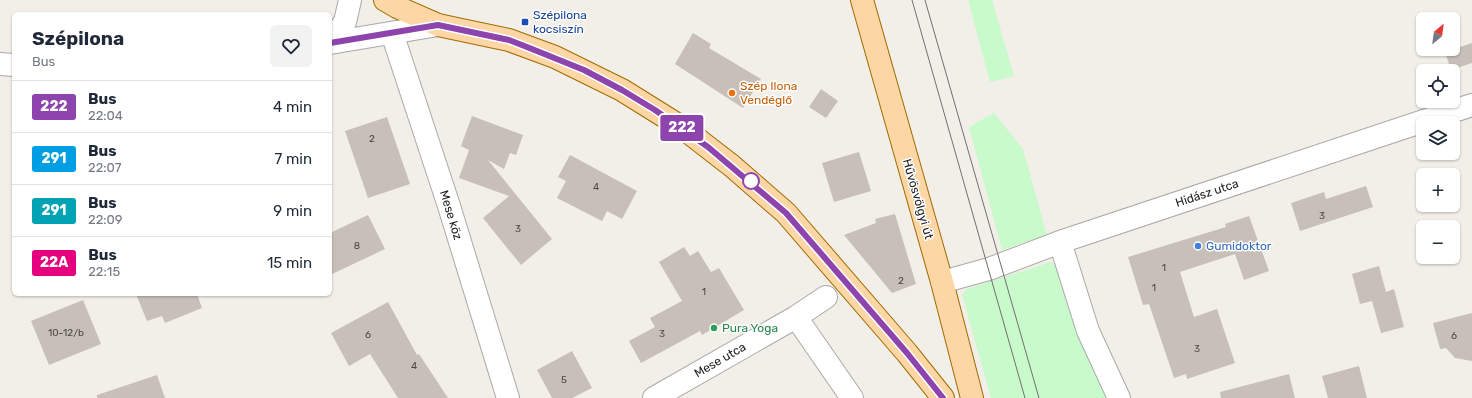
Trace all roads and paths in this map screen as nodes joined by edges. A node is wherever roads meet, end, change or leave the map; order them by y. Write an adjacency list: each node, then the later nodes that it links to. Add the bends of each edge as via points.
1 (350, 0): 6 (street, via 345,22)
2 (385, 0): 4 (main road)
3 (862, 0): 12 (main road, Hűvösvölgyi út)
4 (438, 25): 5 (street); 18 (main road, via 509,40 556,57 655,110 708,147 786,213)
5 (392, 33): 7 (street); 15 (street, Mese köz)
6 (332, 39)
7 (332, 42)
8 (0, 64): 9 (street)
9 (12, 65)
10 (1472, 105): 11 (street, Hidász utca)
11 (1060, 242): 12 (street, Hidász utca, via 995,267); 20 (street, via 1088,331)
12 (942, 282): 19 (main road, Hűvösvölgyi út)
13 (826, 297): 14 (street, Mese utca)
14 (796, 317): 16 (street, Mese utca); 17 (street)
15 (508, 398)
16 (654, 398)
17 (852, 398)
18 (943, 398)
19 (972, 398)
20 (1119, 398)

